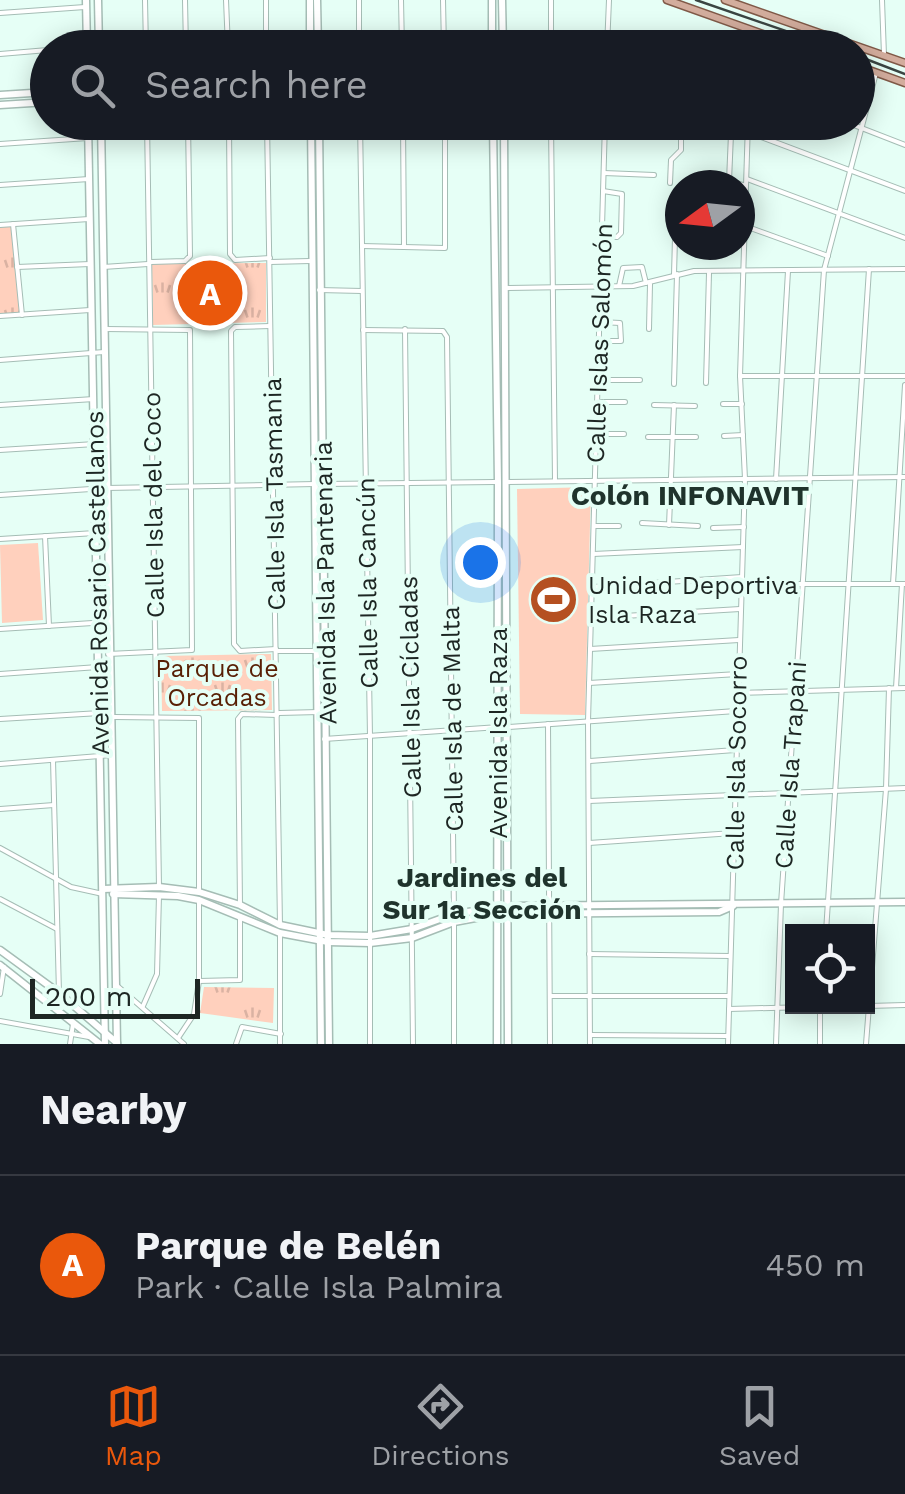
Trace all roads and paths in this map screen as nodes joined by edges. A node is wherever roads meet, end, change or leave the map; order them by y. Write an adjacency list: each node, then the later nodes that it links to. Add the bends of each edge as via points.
1 (98, 0): 21 (street)
2 (146, 0): 22 (street)
3 (185, 0): 23 (street)
4 (226, 0): 24 (street)
5 (266, 0): 25 (street)
6 (313, 0): 26 (street)
7 (359, 0): 27 (street)
8 (402, 0): 28 (street)
9 (443, 0): 29 (street)
10 (492, 0): 30 (street)
11 (502, 0): 31 (street)
12 (551, 0): 32 (street)
13 (609, 0): 33 (street)
14 (668, 0): 34 (main road)
15 (726, 0): 18 (main road)
16 (882, 0): 39 (street)
17 (86, 3): 19 (street); 20 (street)
18 (747, 4): 35 (main road)
19 (0, 13)
20 (85, 30)
21 (99, 30)
22 (146, 30)
23 (186, 30)
24 (227, 30)
25 (266, 30)
26 (314, 30)
27 (359, 30)
28 (402, 30)
29 (444, 30)
30 (492, 30)
31 (502, 30)
32 (551, 30)
33 (608, 30)
34 (751, 30)
35 (817, 30)
36 (30, 52): 38 (street)
37 (875, 52): 39 (main road)
38 (0, 54)
39 (884, 55): 40 (main road)
40 (905, 63)
41 (876, 73): 42 (street, Calle Isla Trapani); 43 (main road)
42 (875, 77)
43 (905, 84)
44 (30, 93): 45 (street)
45 (0, 95)
46 (30, 103): 47 (street)
47 (0, 105)
48 (875, 133): 71 (street)
49 (59, 140): 70 (street)
50 (88, 140): 78 (street, Avenida Rosario Castellanos)
51 (101, 140): 100 (street, Avenida Rosario Castellanos)
52 (147, 140): 97 (street, Calle Isla del Coco)
53 (188, 140): 97 (street, via 189,260)
54 (229, 140): 93 (street, via 231,258)
55 (267, 140): 93 (street, Calle Isla Tasmania)
56 (315, 140): 96 (street, Avenida Isla Pantenaria)
57 (315, 140): 113 (street, Avenida Isla Pantenaria)
58 (360, 140): 90 (street, Calle Isla Cancún)
59 (402, 140): 91 (street)
60 (444, 140): 91 (street, via 445,248)
61 (493, 140): 166 (street, Avenida Isla Raza)
62 (504, 140): 112 (street, Avenida Isla Raza)
63 (551, 140): 111 (street)
64 (605, 140): 76 (street, Calle Islas Salomón)
65 (681, 140): 72 (street)
66 (731, 140): 73 (street)
67 (748, 140): 74 (street, Calle Isla Socorro)
68 (767, 140): 75 (street)
69 (859, 140): 75 (street, Calle Isla Trapani)
70 (0, 144)
71 (905, 145)
72 (671, 170)
73 (730, 170)
74 (746, 170)
75 (850, 170): 82 (street); 83 (street, Calle Isla Trapani)
76 (604, 173): 77 (street); 81 (street, Calle Islas Salomón)
77 (654, 174)
78 (89, 179): 80 (street); 84 (street, Avenida Rosario Castellanos)
79 (755, 182): 83 (street)
80 (0, 185)
81 (603, 191): 88 (street, Calle Islas Salomón); 88 (street, via 622,194 621,233)
82 (905, 191)
83 (839, 212): 89 (street); 92 (street, Calle Isla Trapani)
84 (89, 219): 85 (street); 98 (street, Avenida Rosario Castellanos)
85 (13, 224): 86 (street); 99 (street)
86 (0, 225)
87 (755, 232): 92 (street)
88 (602, 236): 109 (street, Calle Islas Salomón)
89 (905, 238)
90 (362, 246): 91 (street); 114 (street, Calle Isla Cancún)
91 (404, 247)
92 (828, 256): 103 (street, Calle Isla Trapani)
93 (270, 260): 96 (street); 119 (street, Calle Isla Tasmania)
94 (676, 260): 107 (street)
95 (744, 260): 106 (street, Calle Isla Socorro)
96 (314, 262): 113 (street, Avenida Isla Pantenaria)
97 (149, 263): 100 (street); 120 (street, Calle Isla del Coco)
98 (90, 264): 99 (street); 115 (street, Avenida Rosario Castellanos)
99 (17, 267): 116 (street)
100 (103, 267): 121 (street, Avenida Rosario Castellanos)
101 (869, 269): 102 (street); 103 (street); 132 (street)
102 (905, 269)
103 (824, 270): 105 (street); 131 (street, Calle Isla Trapani)
104 (708, 271): 106 (street); 107 (street); 136 (street)
105 (788, 271): 106 (street); 130 (street)
106 (744, 272): 129 (street, Calle Isla Socorro)
107 (676, 274): 108 (street); 137 (street)
108 (648, 283): 110 (street); 110 (street, via 642,267 623,268); 124 (street)
109 (600, 286): 110 (street); 111 (street); 118 (street, Calle Islas Salomón)
110 (619, 286)
111 (554, 287): 112 (street); 163 (street)
112 (506, 288): 167 (street, Avenida Isla Raza)
113 (317, 290): 114 (street); 169 (street, Avenida Isla Pantenaria)
114 (362, 290): 122 (street, Calle Isla Cancún)
115 (92, 310): 116 (street); 127 (street, Avenida Rosario Castellanos)
116 (22, 314): 117 (street)
117 (0, 316)
118 (599, 322): 125 (street, Calle Islas Salomón); 125 (street, via 620,323 621,342)
119 (271, 326): 171 (street, via 232,328); 172 (street, Calle Isla Tasmania)
120 (150, 328): 121 (street); 173 (street, Calle Isla del Coco); 174 (street, via 190,330)
121 (104, 329): 126 (street, Avenida Rosario Castellanos)
122 (363, 330): 123 (street); 170 (street, Calle Isla Cancún)
123 (405, 330): 165 (street, Calle Isla de Malta, via 446,333); 168 (street, Calle Isla Cícladas)
124 (649, 330)
125 (599, 341): 134 (street, Calle Islas Salomón)
126 (104, 352): 127 (street); 176 (street, Avenida Rosario Castellanos)
127 (93, 354): 128 (street); 139 (street, Avenida Rosario Castellanos)
128 (0, 360)
129 (740, 376): 130 (street); 143 (street, Calle Isla Socorro)
130 (782, 376): 131 (street); 158 (street)
131 (816, 376): 132 (street); 159 (street, Calle Isla Trapani)
132 (863, 376): 133 (street); 160 (street)
133 (905, 376)
134 (598, 380): 135 (street); 140 (street, Calle Islas Salomón)
135 (640, 380)
136 (706, 383)
137 (674, 384)
138 (905, 385): 157 (street)
139 (94, 399): 144 (street); 155 (street, Avenida Rosario Castellanos)
140 (597, 402): 141 (street); 148 (street, Calle Islas Salomón)
141 (625, 402)
142 (723, 404): 143 (street)
143 (742, 404): 150 (street, Calle Isla Socorro)
144 (0, 405)
145 (654, 405): 146 (street)
146 (674, 405): 147 (street); 153 (street)
147 (696, 406)
148 (596, 434): 149 (street); 164 (street, Calle Islas Salomón)
149 (624, 434)
150 (743, 435): 152 (street); 161 (street, Calle Isla Socorro)
151 (648, 436): 153 (street)
152 (724, 436)
153 (673, 437): 154 (street); 162 (street)
154 (696, 437)
155 (95, 444): 156 (street); 175 (street, Avenida Rosario Castellanos)
156 (0, 450)
157 (902, 477): 160 (street); 193 (street)
158 (776, 478): 159 (street); 161 (street)
159 (810, 478): 160 (street); 192 (street, Calle Isla Trapani)
160 (857, 478): 191 (street)
161 (746, 479): 162 (street); 183 (street, Calle Isla Socorro)
162 (671, 480): 164 (street); 179 (street)
163 (556, 481): 164 (street); 167 (street)
164 (595, 481): 180 (street, Calle Islas Salomón)
165 (450, 482): 166 (street); 168 (street); 227 (street, Calle Isla de Malta)
166 (498, 482): 167 (street); 226 (street, Avenida Isla Raza)
167 (508, 482): 226 (street, Avenida Isla Raza)
168 (407, 483): 170 (street); 228 (street, Calle Isla Cícladas)
169 (320, 484): 170 (street); 172 (street); 205 (street, Avenida Isla Pantenaria); 230 (street, Avenida Isla Pantenaria)
170 (365, 484): 229 (street, Calle Isla Cancún)
171 (233, 485): 172 (street); 174 (street); 203 (street, via 236,649)
172 (274, 485): 203 (street, Calle Isla Tasmania)
173 (152, 486): 174 (street); 176 (street); 206 (street, Calle Isla del Coco)
174 (193, 486): 206 (street, via 192,650)
175 (96, 488): 176 (street); 177 (street); 185 (street, Avenida Rosario Castellanos)
176 (106, 488): 198 (street, Avenida Rosario Castellanos)
177 (0, 495)
178 (642, 524): 179 (street)
179 (668, 524): 182 (street)
180 (594, 526): 181 (street); 189 (street, Calle Islas Salomón)
181 (619, 526)
182 (698, 526)
183 (744, 527): 184 (street); 188 (street, Calle Isla Socorro)
184 (713, 528)
185 (96, 534): 186 (street); 199 (street, Avenida Rosario Castellanos)
186 (46, 536): 187 (street); 200 (street)
187 (0, 539)
188 (743, 547): 189 (street); 190 (street, Calle Isla Socorro)
189 (593, 554): 195 (street, Calle Islas Salomón)
190 (741, 581): 192 (street); 195 (street); 196 (street, Calle Isla Socorro)
191 (848, 583): 192 (street); 193 (street); 214 (street)
192 (803, 584): 216 (street, Calle Isla Trapani)
193 (893, 584): 194 (street)
194 (904, 584): 212 (street)
195 (592, 587): 197 (street, Calle Islas Salomón)
196 (740, 608): 197 (street); 202 (street, Calle Isla Socorro)
197 (591, 618): 204 (street, Calle Islas Salomón)
198 (108, 622): 199 (street); 207 (street, Avenida Rosario Castellanos)
199 (97, 623): 200 (street); 208 (street, Avenida Rosario Castellanos)
200 (48, 626): 201 (street)
201 (0, 629)
202 (739, 640): 204 (street); 210 (street, Calle Isla Socorro)
203 (276, 650): 205 (street); 220 (street, Calle Isla Tasmania)
204 (590, 650): 211 (street, Calle Islas Salomón)
205 (318, 651): 218 (street, Avenida Isla Pantenaria)
206 (155, 652): 207 (street); 221 (street, Calle Isla del Coco)
207 (108, 654): 222 (street, Avenida Rosario Castellanos)
208 (98, 668): 209 (street); 219 (street, Avenida Rosario Castellanos)
209 (0, 674)
210 (738, 674): 211 (street); 215 (street, Calle Isla Socorro)
211 (589, 683): 224 (street, Calle Islas Salomón)
212 (892, 688): 213 (street); 214 (street); 238 (street)
213 (905, 688)
214 (842, 690): 216 (street); 239 (street)
215 (737, 692): 216 (street); 217 (street, Calle Isla Socorro)
216 (794, 692): 240 (street, Calle Isla Trapani)
217 (736, 711): 224 (street); 231 (street, Calle Isla Socorro)
218 (319, 712): 220 (street); 230 (street, Avenida Isla Pantenaria)
219 (100, 713): 223 (street); 233 (street, Avenida Rosario Castellanos)
220 (277, 714): 258 (street, via 239,715); 269 (street, Calle Isla Tasmania)
221 (158, 716): 222 (street); 250 (street, Calle Isla del Coco); 252 (street, via 198,716)
222 (111, 717): 232 (street, Avenida Rosario Castellanos)
223 (0, 719)
224 (588, 721): 225 (street); 235 (street, Calle Islas Salomón)
225 (548, 724): 226 (street); 263 (street)
226 (503, 727): 227 (street); 261 (street, Avenida Isla Raza); 262 (street, Avenida Isla Raza)
227 (452, 731): 228 (street); 265 (street, Calle Isla de Malta)
228 (411, 734): 229 (street); 271 (street, Calle Isla Cícladas)
229 (370, 736): 230 (street); 273 (street, Calle Isla Cancún)
230 (324, 739): 272 (street, Avenida Isla Pantenaria)
231 (735, 750): 235 (street); 241 (street, Calle Isla Socorro)
232 (112, 755): 233 (street); 249 (street, Avenida Rosario Castellanos)
233 (101, 757): 234 (street); 251 (street, Avenida Rosario Castellanos)
234 (53, 760): 236 (street); 243 (street)
235 (588, 761): 242 (street, Calle Islas Salomón)
236 (0, 764)
237 (905, 788): 238 (street)
238 (886, 789): 239 (street); 254 (street)
239 (837, 791): 240 (street); 256 (street)
240 (788, 792): 241 (street); 257 (street, Calle Isla Trapani)
241 (734, 794): 242 (street); 245 (street, Calle Isla Socorro)
242 (589, 801): 246 (street, Calle Islas Salomón)
243 (54, 805): 244 (street); 248 (street)
244 (0, 809)
245 (733, 834): 246 (street); 259 (street, Calle Isla Socorro)
246 (589, 843): 260 (street, Calle Islas Salomón)
247 (0, 848): 248 (street)
248 (56, 877): 251 (street); 268 (street)
249 (114, 891): 250 (street); 251 (street); 279 (street, Avenida Rosario Castellanos)
250 (159, 891): 252 (street); 285 (street, Calle Isla del Coco, via 157,974)
251 (103, 892): 295 (street, Avenida Rosario Castellanos)
252 (199, 896): 258 (street); 264 (street); 278 (street)
253 (0, 899): 268 (street)
254 (878, 902): 255 (street); 256 (street); 270 (street)
255 (905, 902)
256 (828, 903): 257 (street); 267 (street)
257 (781, 904): 259 (street); 289 (street, Calle Isla Trapani)
258 (240, 905): 266 (street)
259 (734, 906): 260 (street, via 719,912); 276 (street, Calle Isla Socorro)
260 (589, 909): 263 (street); 275 (street, Calle Islas Salomón)
261 (496, 910): 262 (street); 265 (street); 313 (street, Avenida Isla Raza)
262 (508, 910): 263 (street); 314 (street, Avenida Isla Raza)
263 (549, 910): 282 (street)
264 (240, 914): 266 (street); 278 (street, via 239,981)
265 (454, 918): 271 (street); 312 (street, Calle Isla de Malta)
266 (258, 919): 269 (street)
267 (827, 924)
268 (57, 929): 280 (street)
269 (280, 929): 272 (street); 297 (street, Calle Isla Tasmania)
270 (875, 933)
271 (412, 934): 273 (street); 311 (street, Calle Isla Cícladas)
272 (325, 939): 273 (street); 308 (street, Avenida Isla Pantenaria); 309 (street, Avenida Isla Pantenaria)
273 (370, 940): 310 (street, Calle Isla Cancún)
274 (0, 950): 280 (street)
275 (589, 954): 276 (street); 283 (street, Calle Islas Salomón)
276 (731, 956): 284 (street, Calle Isla Socorro)
277 (2, 966): 281 (street); 294 (street)
278 (200, 981): 301 (street, via 194,1014)
279 (115, 984): 285 (street); 304 (street, Avenida Rosario Castellanos)
280 (59, 993): 295 (street)
281 (0, 994)
282 (550, 996): 283 (street); 315 (street)
283 (590, 996): 284 (street); 298 (street, Calle Islas Salomón)
284 (729, 996): 288 (street, Calle Isla Socorro)
285 (143, 1006): 301 (street)
286 (875, 1006): 287 (street)
287 (905, 1006)
288 (729, 1008): 289 (street); 299 (street, Calle Isla Socorro)
289 (777, 1008): 290 (street); 318 (street, Calle Isla Trapani)
290 (785, 1008)
291 (820, 1014): 319 (street)
292 (868, 1014): 320 (street)
293 (0, 1021): 296 (street)
294 (74, 1022): 296 (street); 300 (street)
295 (106, 1032): 303 (street, Avenida Rosario Castellanos); 304 (street)
296 (72, 1034): 300 (street); 302 (street)
297 (282, 1034): 306 (street, via 242,1026); 307 (street, Calle Isla Tasmania)
298 (590, 1035): 299 (street); 316 (street, Calle Islas Salomón)
299 (728, 1036): 317 (street, Calle Isla Socorro)
300 (92, 1037): 303 (street)
301 (178, 1038): 305 (street)
302 (70, 1044)
303 (102, 1044)
304 (117, 1044)
305 (184, 1044)
306 (236, 1044)
307 (280, 1044)
308 (320, 1044)
309 (330, 1044)
310 (370, 1044)
311 (413, 1044)
312 (454, 1044)
313 (497, 1044)
314 (508, 1044)
315 (550, 1044)
316 (590, 1044)
317 (728, 1044)
318 (776, 1044)
319 (820, 1044)
320 (866, 1044)

